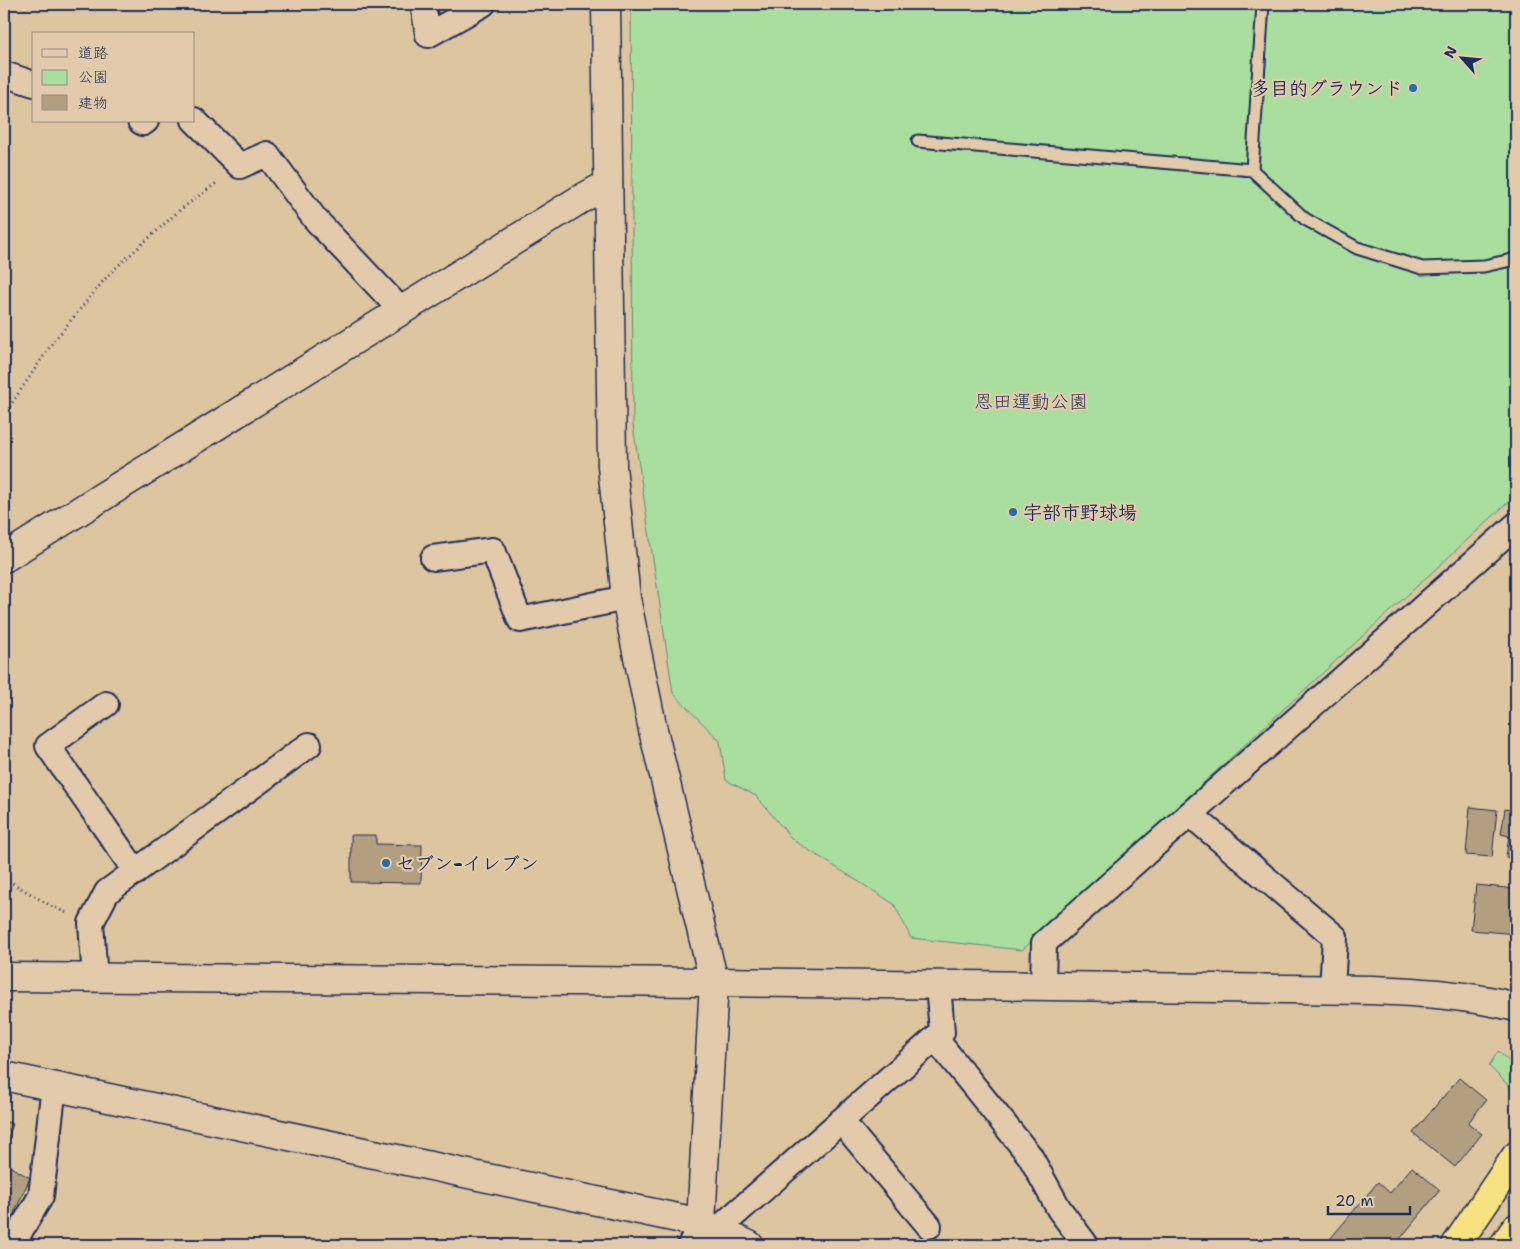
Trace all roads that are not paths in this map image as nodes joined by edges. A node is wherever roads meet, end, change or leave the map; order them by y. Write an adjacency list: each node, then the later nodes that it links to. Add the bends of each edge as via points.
1 (422, 4): 2 (street, via 428,35)
2 (483, 4)
3 (606, 4): 10 (street)
4 (1263, 4): 9 (lane)
5 (4, 74): 6 (street)
6 (32, 83)
7 (195, 121): 12 (street, via 240,166 267,154 315,218)
8 (918, 141): 9 (lane)
9 (1252, 170): 11 (lane, via 1305,219 1357,248 1422,268 1484,266)
10 (608, 184): 12 (street); 16 (street, via 612,466)
11 (1516, 260)
12 (401, 310): 14 (street)
13 (1516, 524): 19 (street)
14 (4, 558)
15 (433, 558): 16 (street, via 493,550 520,620)
16 (626, 598): 23 (street, via 653,730)
17 (106, 704): 20 (street, via 48,746)
18 (309, 745): 20 (street)
19 (1190, 814): 25 (street, via 1044,943); 26 (street, via 1335,938)
20 (136, 872): 22 (street, via 107,892 91,923)
21 (4, 977): 22 (street)
22 (95, 979): 23 (street)
23 (714, 982): 24 (street); 35 (street)
24 (938, 985): 25 (street); 28 (street, via 942,1032)
25 (1043, 985): 26 (street)
26 (1332, 990): 27 (street, via 1425,992)
27 (1516, 1007)
28 (935, 1038): 31 (street); 38 (street, via 1030,1156 1059,1209)
29 (4, 1076): 30 (street)
30 (54, 1086): 35 (street); 36 (street, via 41,1196)
31 (840, 1121): 33 (street); 35 (street)
32 (1516, 1156): 39 (highway)
33 (929, 1226)
34 (1516, 1228): 40 (highway)
35 (703, 1233): 37 (street)
36 (12, 1245)
37 (749, 1245)
38 (1086, 1245)
39 (1456, 1245)
40 (1504, 1245)

